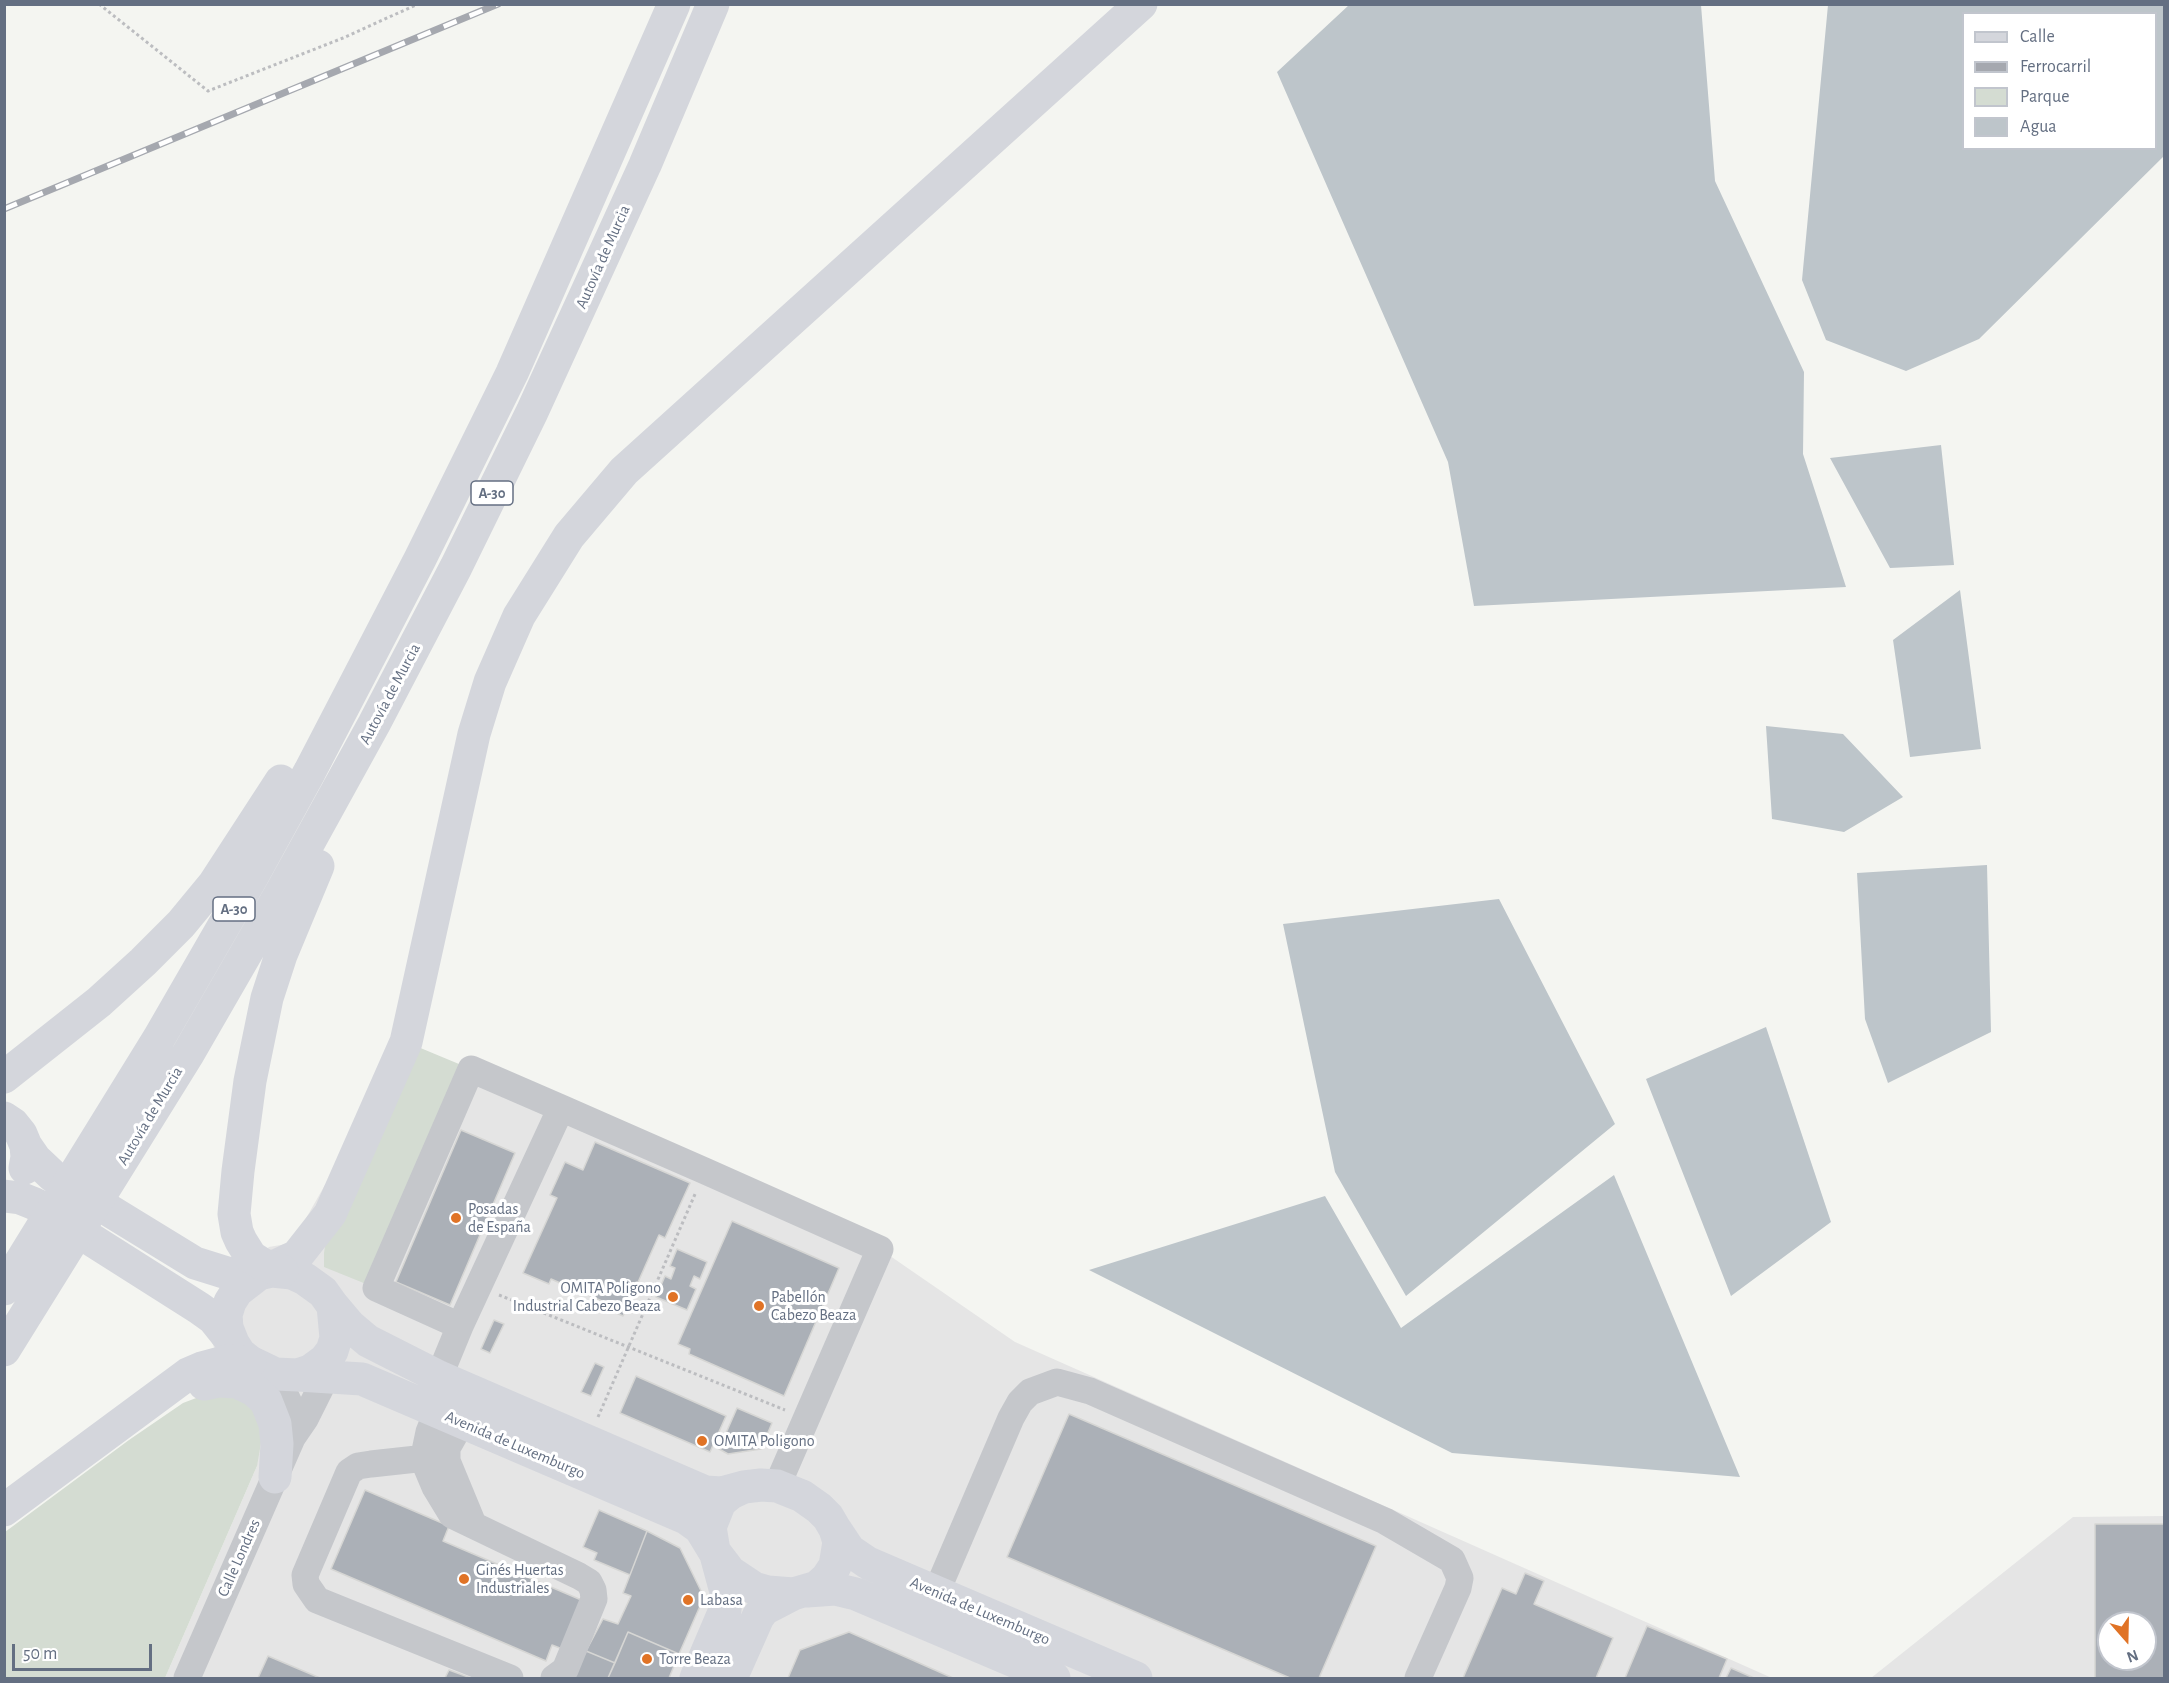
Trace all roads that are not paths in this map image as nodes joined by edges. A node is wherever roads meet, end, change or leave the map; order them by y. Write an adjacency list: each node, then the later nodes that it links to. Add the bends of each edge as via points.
1 (674, 4): 4 (main road, Autovía de Murcia / A-30, via 512,373)
2 (713, 4): 5 (main road, Autovía de Murcia / A-30, via 645,165 532,411 435,607)
3 (1141, 4): 11 (main road, via 624,471 569,536 519,616 490,682 474,735 406,1042)
4 (371, 652): 6 (main road, via 334,689 246,838 181,924 99,1002); 13 (main road, Autovía de Murcia / A-30, via 248,885)
5 (325, 814): 12 (main road, via 320,862 280,955 267,998 250,1081 238,1171 234,1214 237,1232 251,1257); 16 (main road, Autovía de Murcia / A-30, via 235,974)
6 (4, 1077)
7 (561, 1108): 15 (street); 15 (street, via 471,1069 376,1288); 23 (street, via 880,1249)
8 (4, 1118): 9 (main road, Avenida de Luxemburgo, via 21,1134)
9 (26, 1146): 10 (main road, via 25,1168); 12 (main road, Avenida de Luxemburgo, via 53,1176 195,1263 227,1274)
10 (4, 1194): 17 (main road, via 35,1204)
11 (330, 1214): 12 (main road, via 297,1257); 14 (main road, via 324,1260)
12 (269, 1272): 14 (main road, Avenida de Luxemburgo, via 305,1278); 17 (main road, via 237,1291 226,1315 227,1328)
13 (4, 1288)
14 (332, 1303): 17 (main road, via 336,1338); 18 (main road, Avenida de Luxemburgo, via 368,1341)
15 (460, 1326): 18 (street)
16 (4, 1350)
17 (284, 1363): 19 (main road, Avenida de Luxemburgo, via 228,1361 202,1368 188,1374); 20 (main road, Avenida de Luxemburgo, via 362,1379); 21 (street, via 280,1384 294,1414); 21 (street, Calle Londres, via 305,1419)
18 (439, 1377): 24 (main road, Avenida de Luxemburgo, via 705,1492 722,1493)
19 (132, 1417): 22 (main road, via 200,1385 227,1381 247,1385 261,1395 274,1416); 25 (main road)
20 (443, 1435): 27 (main road, Avenida de Luxemburgo, via 687,1518 700,1528); 31 (street, via 349,1472 305,1575 306,1584 317,1600); 32 (street, via 427,1468 452,1515 579,1576 593,1590 594,1599 565,1670)
21 (292, 1438): 22 (street, Calle Londres)
22 (275, 1477): 30 (street, Calle Londres)
23 (777, 1486): 24 (main road); 26 (main road, via 819,1508)
24 (744, 1487): 27 (main road, via 720,1502 714,1514 710,1527)
25 (4, 1510)
26 (836, 1529): 28 (main road, via 839,1542 835,1566 817,1587); 29 (main road, Avenida de Luxemburgo, via 857,1557)
27 (715, 1553): 28 (main road, via 730,1572 754,1588); 33 (main road, via 726,1592 725,1610)
28 (800, 1593): 34 (main road, via 764,1609); 35 (main road, Avenida de Luxemburgo, via 835,1589 856,1594)
29 (936, 1593): 36 (main road, Avenida de Luxemburgo); 37 (street, via 1020,1402 1030,1392 1057,1382 1090,1391 1385,1521 1452,1560 1460,1578 1458,1588)
30 (187, 1678)
31 (510, 1678)
32 (554, 1678)
33 (696, 1678)
34 (731, 1678)
35 (1054, 1678)
36 (1136, 1678)
37 (1418, 1678)

